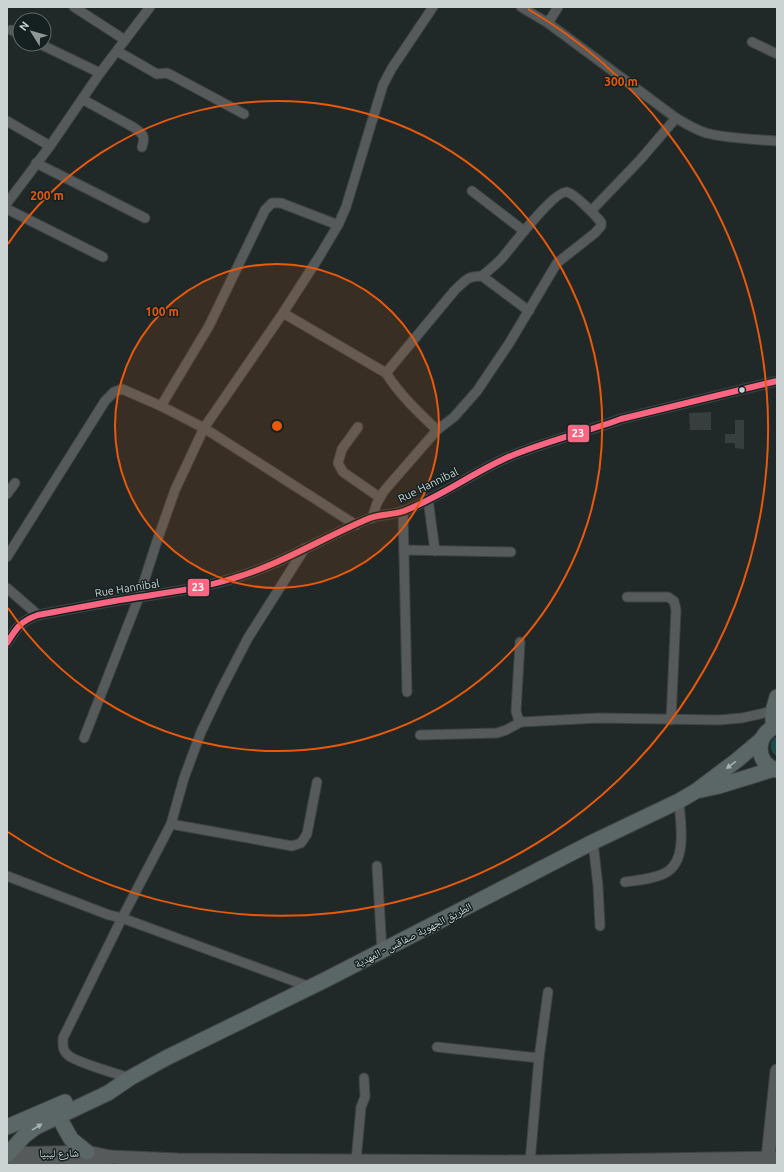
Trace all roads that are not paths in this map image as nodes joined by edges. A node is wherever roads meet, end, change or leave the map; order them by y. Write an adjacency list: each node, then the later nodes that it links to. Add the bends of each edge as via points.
1 (74, 7): 7 (street)
2 (150, 7): 7 (street)
3 (433, 7): 26 (street, via 382,85 346,207)
4 (521, 7): 6 (street)
5 (558, 7): 6 (street)
6 (548, 24): 15 (street)
7 (126, 40): 10 (street)
8 (752, 42): 11 (street)
9 (52, 50): 12 (street)
10 (117, 51): 12 (street); 14 (street, via 157,74 170,74)
11 (777, 54)
12 (100, 74): 13 (street)
13 (82, 99): 18 (street); 19 (street, via 140,131 144,136)
14 (244, 114)
15 (676, 118): 17 (street, via 706,133); 24 (street)
16 (7, 121): 18 (street)
17 (777, 142)
18 (50, 146): 20 (street)
19 (142, 147)
20 (36, 163): 22 (street); 25 (street)
21 (472, 191): 27 (street)
22 (7, 202)
23 (7, 209): 28 (street)
24 (591, 211): 27 (street, via 572,194 562,192); 30 (street, via 601,222 601,226 557,263)
25 (145, 218)
26 (338, 225): 31 (street); 34 (street, via 281,203 272,203 265,210 209,326)
27 (524, 231): 29 (street, via 502,258)
28 (103, 258)
29 (482, 276): 30 (street); 32 (street, via 472,276 455,290)
30 (529, 311): 37 (street, via 477,391 454,417)
31 (283, 313): 32 (street); 36 (street)
32 (386, 373): 37 (street, via 406,401)
33 (777, 381): 41 (street, Rue Hannibal, via 621,419 537,446 506,458)
34 (161, 406): 36 (street); 49 (street, via 122,389 114,392 105,401)
35 (358, 427): 40 (street, via 342,449 338,463 343,472)
36 (204, 428): 44 (street); 51 (street, via 175,490)
37 (437, 430): 40 (street)
38 (15, 484): 39 (street)
39 (7, 494)
40 (379, 497): 43 (street)
41 (428, 499): 42 (street, Rue Hannibal); 47 (street)
42 (403, 511): 43 (street, Rue Hannibal); 46 (street)
43 (372, 518): 44 (street, Rue Hannibal)
44 (356, 525): 45 (street, Rue Hannibal)
45 (306, 548): 51 (street, Rue Hannibal, via 268,567 233,579); 68 (street, via 248,638 222,688 201,732)
46 (404, 550): 47 (street); 56 (street)
47 (435, 551): 48 (street)
48 (511, 552)
49 (7, 557)
50 (7, 588): 53 (street)
51 (139, 597): 53 (street, Rue Hannibal); 62 (street)
52 (627, 597): 58 (street, via 668,597 674,601 676,610)
53 (38, 615): 55 (street, Rue Hannibal, via 26,619 15,629)
54 (520, 642): 59 (street, via 516,711)
55 (7, 643)
56 (407, 692)
57 (775, 704): 58 (street, via 742,718); 60 (main road)
58 (671, 720): 59 (street, via 599,718)
59 (521, 722): 61 (street, via 497,733)
60 (775, 727): 63 (main road, الطريق الجهوية صفاقس - المهدية, via 766,732)
61 (420, 735)
62 (84, 738)
63 (761, 740): 64 (main road, via 760,751 764,762); 66 (main road, الطريق الجهوية صفاقس - المهدية, one-way to 66)
64 (775, 769): 66 (main road, الطريق الجهوية صفاقس - المهدية)
65 (317, 782): 68 (street, via 307,834 301,842 292,846)
66 (696, 791): 67 (main road, الطريق الجهوية صفاقس - المهدية)
67 (679, 801): 69 (main road, الطريق الجهوية صفاقس - المهدية); 72 (street, via 681,846 675,862 668,871 652,878)
68 (171, 824): 73 (street)
69 (593, 842): 74 (street); 75 (main road, الطريق الجهوية صفاقس - المهدية)
70 (378, 866): 75 (street)
71 (7, 876): 73 (street)
72 (625, 882)
73 (122, 918): 76 (street); 81 (street, via 63,1038 62,1048 68,1056)
74 (600, 926)
75 (382, 951): 76 (main road, الطريق الجهوية صفاقس - المهدية)
76 (310, 987): 81 (main road, الطريق الجهوية صفاقس - المهدية)
77 (548, 992): 79 (street)
78 (437, 1047): 79 (street)
79 (539, 1058): 90 (street)
80 (777, 1071): 88 (main road)
81 (130, 1078): 83 (main road, الطريق الجهوية صفاقس - المهدية, via 108,1093)
82 (364, 1078): 89 (street, via 365,1096 361,1107)
83 (55, 1112): 84 (main road, الطريق الجهوية صفاقس - المهدية); 85 (main road, via 71,1139); 86 (main road, الطريق الجهوية صفاقس - المهدية, one-way to 83, via 24,1136)
84 (7, 1128)
85 (87, 1152): 86 (main road, شارع ليبيا); 87 (main road, شارع ليبيا)
86 (7, 1155): 87 (main road, شارع ليبيا, via 89,1162)
87 (110, 1157): 89 (main road, شارع ليبيا)
88 (772, 1158): 91 (main road, شارع ليبيا)
89 (356, 1161): 90 (main road, شارع ليبيا)
90 (530, 1162): 91 (main road, شارع ليبيا)
91 (697, 1163)

